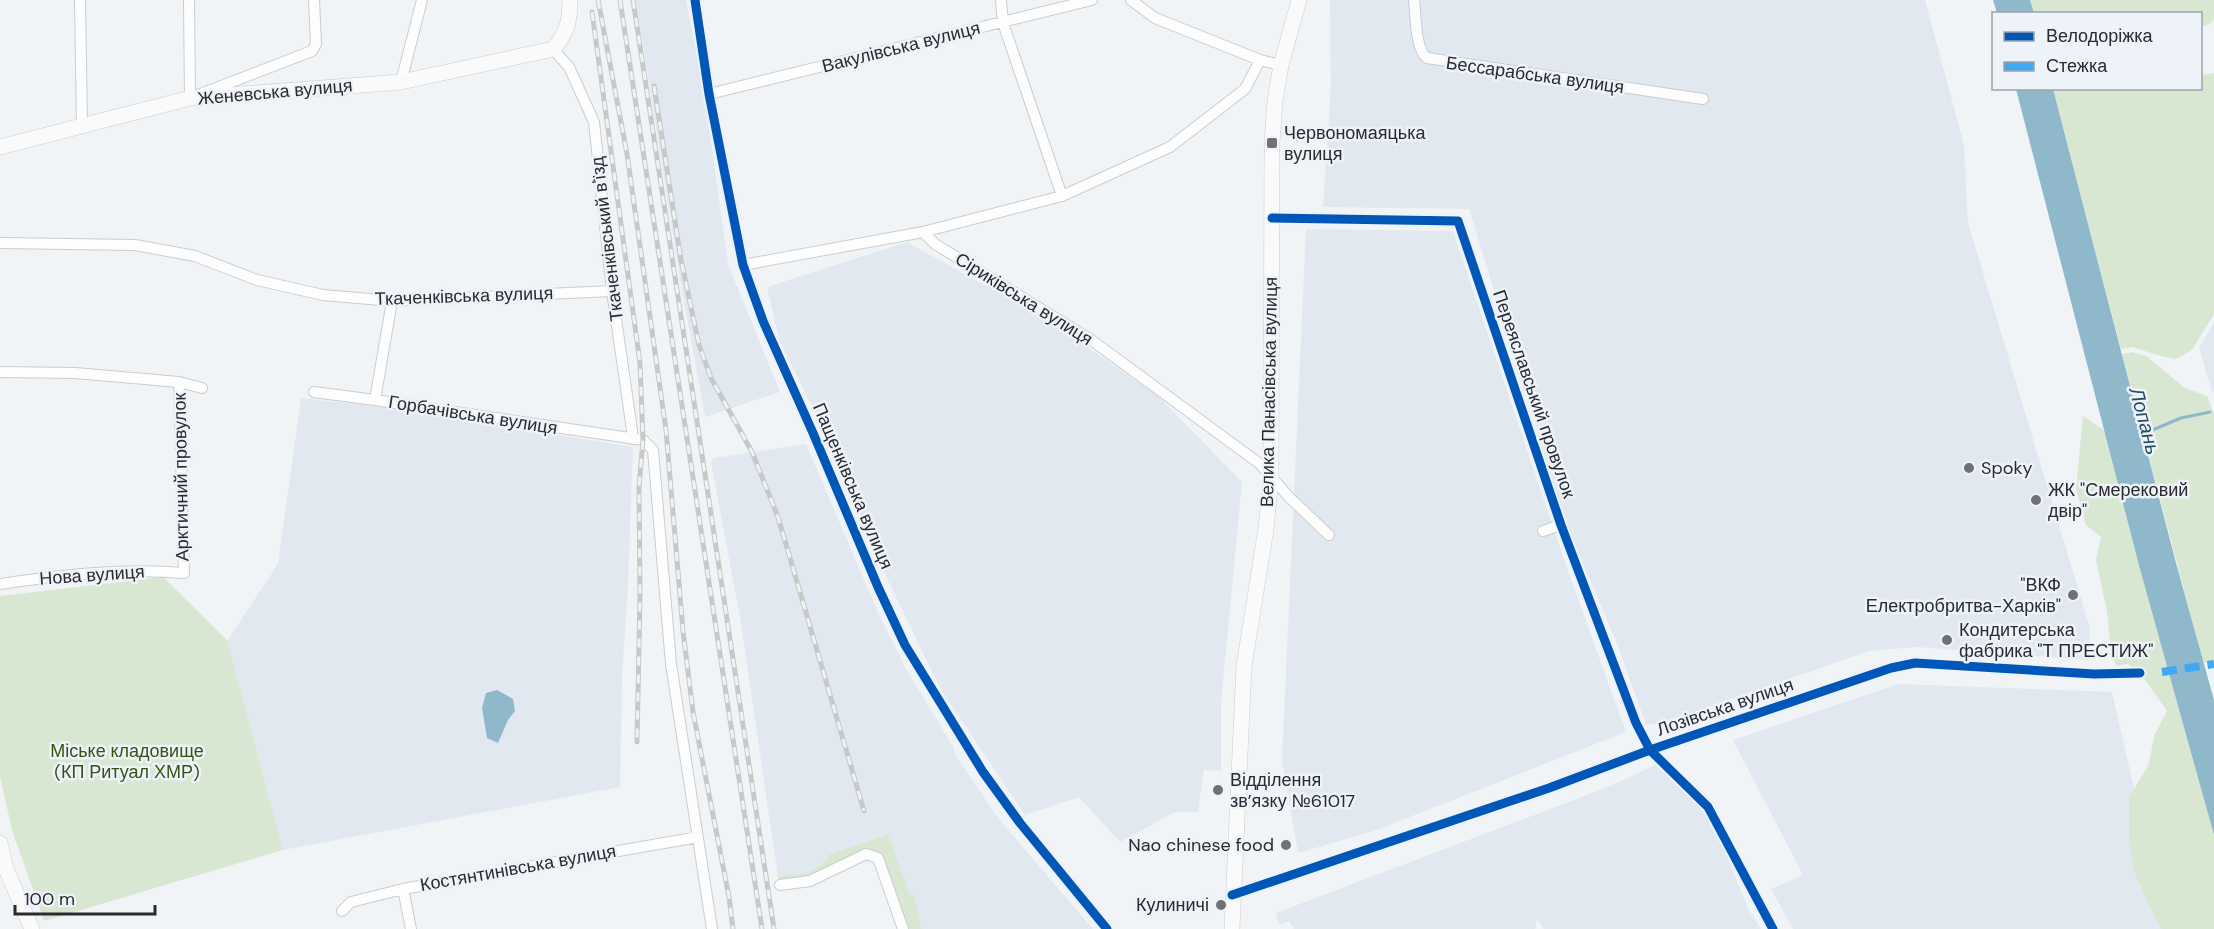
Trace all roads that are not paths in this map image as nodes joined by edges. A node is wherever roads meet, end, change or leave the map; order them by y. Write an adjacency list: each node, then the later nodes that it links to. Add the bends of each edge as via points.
1 (80, 0): 20 (street)
2 (189, 0): 18 (street)
3 (314, 0): 18 (street, via 316,44 312,51)
4 (422, 0): 16 (street)
5 (570, 0): 13 (street, via 569,27)
6 (695, 0): 17 (street, Пащенківська вулиця)
7 (1001, 0): 12 (street)
8 (1092, 0): 12 (street, Вакулівська вулиця)
9 (1131, 0): 14 (street, via 1155,18)
10 (1299, 0): 15 (street, Велика Панасівська вулиця)
11 (1414, 0): 19 (street, Бессарабська вулиця, via 1419,47 1427,58)
12 (1003, 23): 17 (street, Вакулівська вулиця); 22 (street)
13 (553, 49): 16 (street, Женевська вулиця); 27 (street, Ткаченківський в'їзд, via 569,67 594,122)
14 (1260, 60): 15 (street); 22 (street, via 1245,89 1170,147)
15 (1281, 65): 23 (street, Велика Панасівська вулиця, via 1275,101)
16 (401, 82): 18 (street, Женевська вулиця)
17 (709, 94): 26 (street, Пащенківська вулиця)
18 (190, 98): 20 (street, Женевська вулиця)
19 (1703, 99)
20 (82, 126): 21 (street, Женевська вулиця)
21 (0, 147)
22 (1062, 196): 24 (street)
23 (1272, 218): 35 (street, Велика Панасівська вулиця); 36 (street, Переяславський провулок, via 1458,221)
24 (923, 232): 26 (street); 35 (street, Сіриківська вулиця, via 935,244 1090,339 1260,464)
25 (0, 243): 28 (street, Ткаченківська вулиця, via 135,245 195,256 257,280 323,295)
26 (743, 265): 54 (street, Пащенківська вулиця, via 763,321 905,645 1020,823)
27 (612, 291): 28 (street, Ткаченківська вулиця); 34 (street, Ткаченківський в'їзд)
28 (392, 301): 33 (street)
29 (0, 372): 30 (street, via 75,373)
30 (179, 382): 31 (street); 39 (street, Арктичний провулок)
31 (202, 388)
32 (314, 392): 33 (street, Горбачівська вулиця)
33 (375, 400): 34 (street, Горбачівська вулиця)
34 (632, 439): 43 (street, via 643,441 653,450 670,664)
35 (1271, 477): 38 (street, Сіриківська вулиця); 48 (street, Велика Панасівська вулиця, via 1245,666)
36 (1561, 525): 37 (street); 42 (street, Переяславський провулок, via 1636,723)
37 (1543, 531)
38 (1329, 535)
39 (184, 573): 40 (street, Нова вулиця, via 149,570 63,575)
40 (0, 584)
41 (2140, 673): 42 (street, Лозівська вулиця, via 2094,674 1915,663)
42 (1650, 750): 48 (street, Лозівська вулиця); 56 (street, via 1708,807)
43 (698, 837): 47 (street, Костянтинівська вулиця); 52 (street)
44 (0, 843): 45 (street)
45 (3, 869): 50 (street)
46 (780, 885): 53 (street, via 810,880 866,854 878,858)
47 (403, 889): 49 (street, Костянтинівська вулиця, via 351,902); 51 (street)
48 (1232, 895): 55 (street, Велика Панасівська вулиця)
49 (342, 911)
50 (33, 929)
51 (411, 929)
52 (712, 929)
53 (903, 929)
54 (1107, 929)
55 (1232, 929)
56 (1773, 929)

